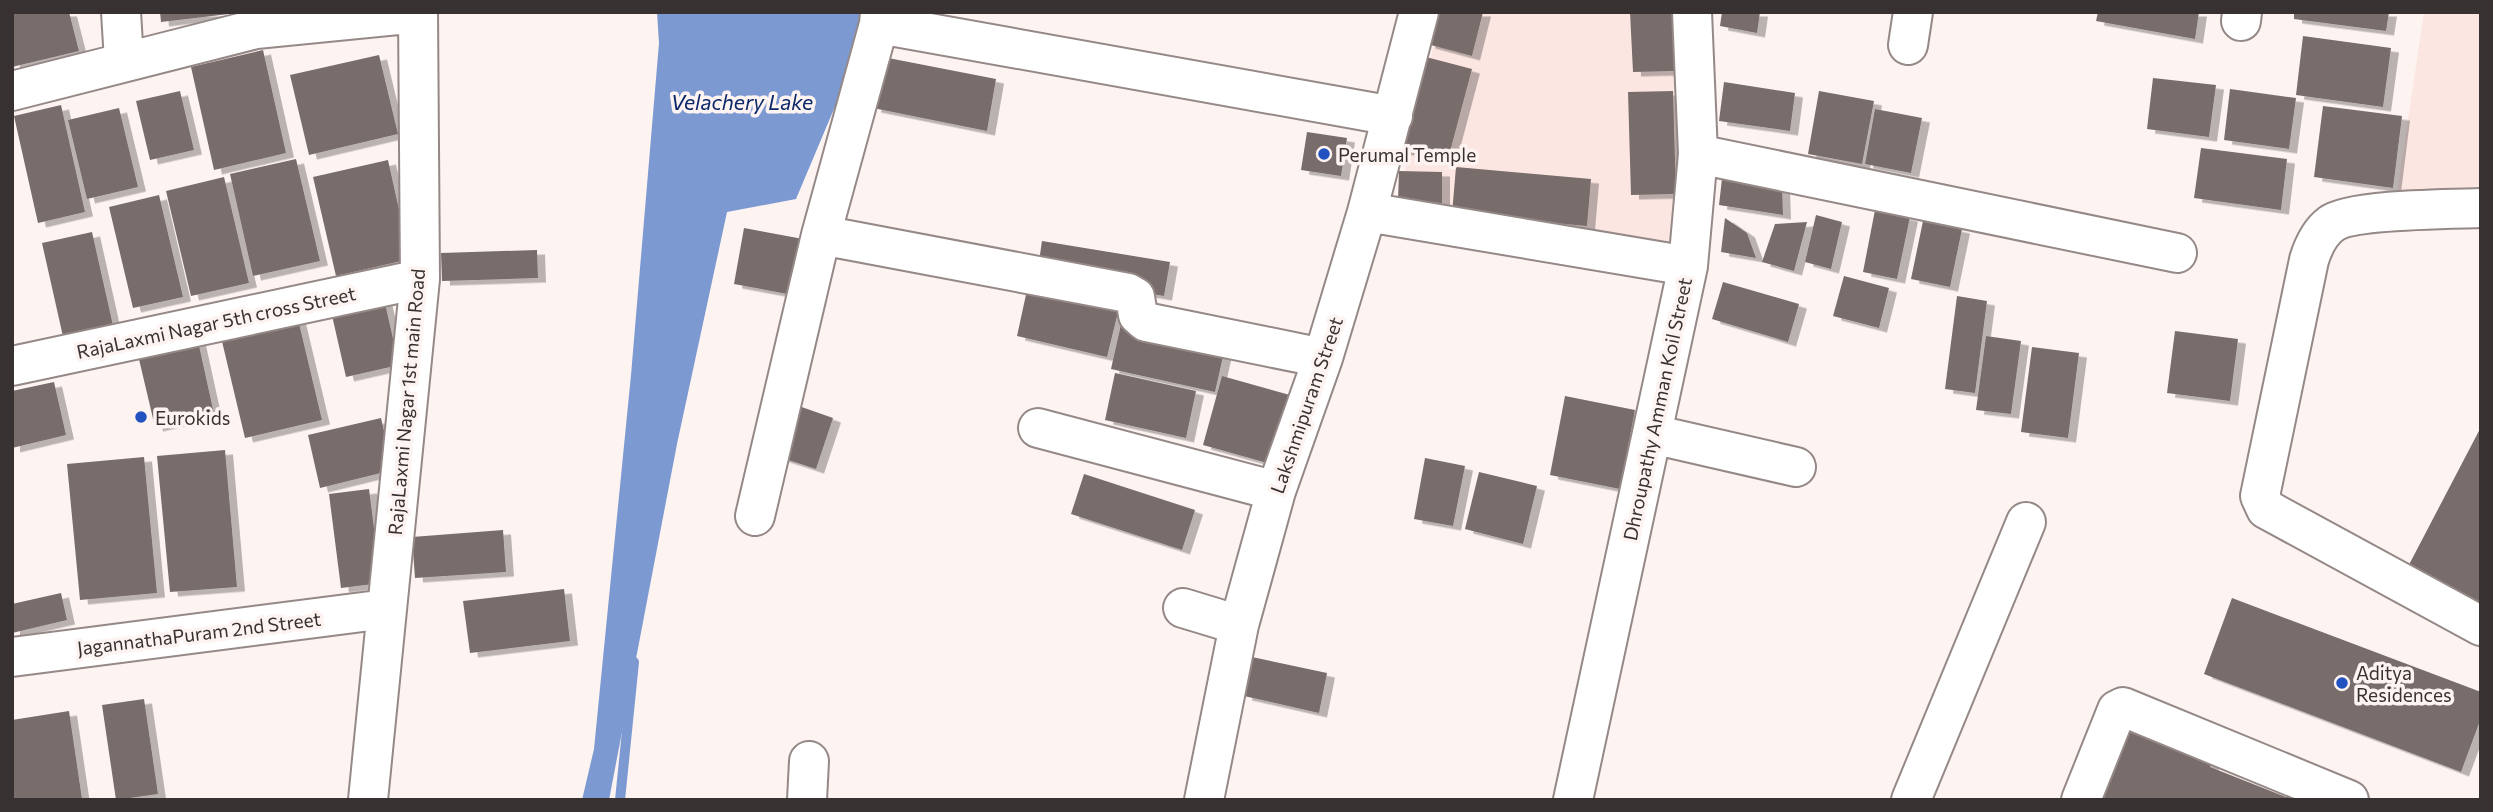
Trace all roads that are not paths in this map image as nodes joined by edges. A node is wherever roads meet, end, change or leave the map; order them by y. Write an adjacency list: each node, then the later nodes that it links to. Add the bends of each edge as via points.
1 (121, 12): 6 (street)
2 (418, 12): 6 (street, via 256,29); 15 (street, RajaLaxmi Nagar 1st main Road)
3 (1419, 12): 8 (street, Lakshmipuram Street)
4 (1692, 12): 9 (street, Dhroupathy Amman Koil Street)
5 (880, 18): 8 (street); 12 (street)
6 (124, 61): 7 (street)
7 (12, 91)
8 (1393, 116): 11 (street, Lakshmipuram Street)
9 (1698, 154): 13 (street); 14 (street, Dhroupathy Amman Koil Street)
10 (2481, 208): 27 (street, via 2354,215 2331,223 2321,233 2309,260 2260,496 2266,509)
11 (1367, 212): 14 (street); 16 (street, Lakshmipuram Street)
12 (821, 235): 16 (street, via 1128,293 1135,297 1139,315 1146,322); 22 (street)
13 (2177, 253)
14 (1688, 266): 19 (street, Dhroupathy Amman Koil Street)
15 (419, 279): 17 (street, RajaLaxmi Nagar 5th cross Street); 25 (street, RajaLaxmi Nagar 1st main Road)
16 (1323, 358): 21 (street, Lakshmipuram Street)
17 (12, 366)
18 (1038, 428): 21 (street)
19 (1651, 434): 20 (street); 33 (street, Dhroupathy Amman Koil Street)
20 (1796, 467)
21 (1276, 491): 26 (street, Lakshmipuram Street)
22 (755, 516)
23 (2026, 522): 34 (street)
24 (1183, 608): 26 (street)
25 (386, 609): 28 (street, JagannathaPuram 2nd Street); 30 (street, RajaLaxmi Nagar 1st main Road)
26 (1239, 625): 32 (street, Lakshmipuram Street)
27 (2481, 626)
28 (12, 657)
29 (809, 761): 31 (street)
30 (370, 795)
31 (807, 800)
32 (1204, 800)
33 (1573, 800)
34 (1910, 800)
35 (2081, 800): 36 (street, via 2117,710 2123,707)
36 (2349, 800)

